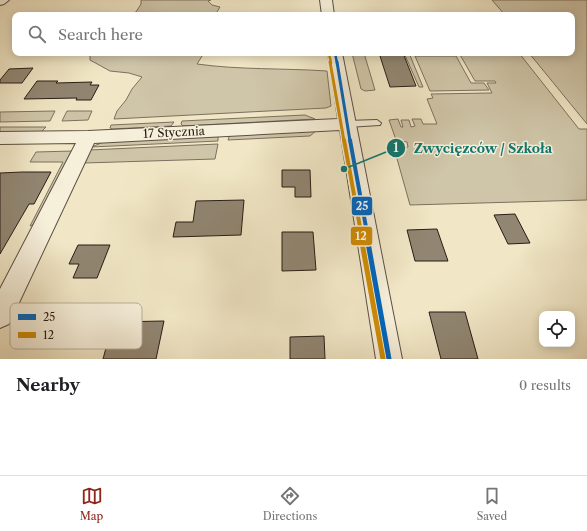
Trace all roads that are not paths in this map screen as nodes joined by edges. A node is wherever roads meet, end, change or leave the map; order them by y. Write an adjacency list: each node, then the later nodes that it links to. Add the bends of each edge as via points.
1 (2, 0): 3 (street)
2 (326, 0): 4 (street)
3 (0, 2)
4 (328, 12)
5 (336, 56): 7 (street)
6 (376, 123): 7 (lane)
7 (347, 124): 8 (street, 17 Stycznia); 11 (street)
8 (88, 137): 9 (street, 17 Stycznia); 10 (street)
9 (0, 138)
10 (0, 315)
11 (389, 359)

